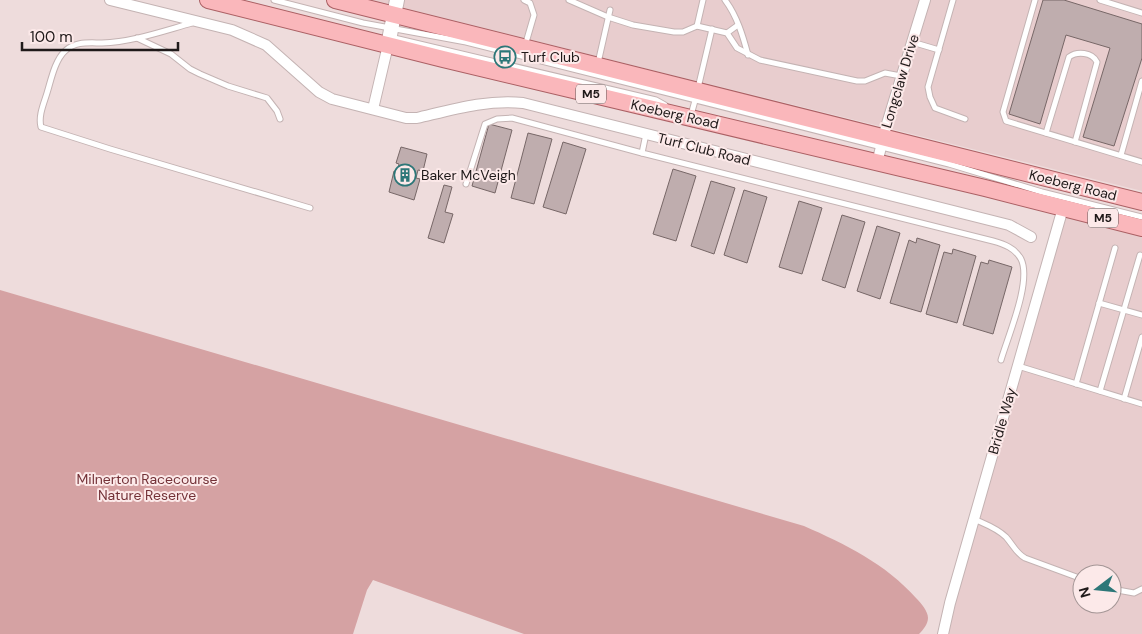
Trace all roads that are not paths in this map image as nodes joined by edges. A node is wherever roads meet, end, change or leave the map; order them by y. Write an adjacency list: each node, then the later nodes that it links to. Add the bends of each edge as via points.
1 (110, 0): 16 (street, Turf Club Road)
2 (208, 0): 19 (main road, Koeberg Road / M5)
3 (274, 0): 19 (lane)
4 (335, 0): 19 (main road, Koeberg Road / M5)
5 (524, 0): 24 (lane, via 530,3 534,15)
6 (569, 0): 15 (lane)
7 (703, 0): 18 (lane)
8 (725, 0): 17 (lane)
9 (925, 0): 23 (street, Longclaw Drive)
10 (953, 0): 25 (lane)
11 (1035, 0): 35 (lane, via 1003,112 1006,121)
12 (1100, 0): 14 (lane)
13 (610, 10): 15 (lane)
14 (1142, 13)
15 (608, 18): 18 (lane, via 667,32 683,32); 27 (lane)
16 (198, 22): 22 (lane); 31 (street, Turf Club Road, via 249,37 266,46 319,92 332,99)
17 (738, 25): 21 (lane); 26 (lane)
18 (696, 26): 20 (lane)
19 (390, 27): 24 (main road, Koeberg Road / M5); 30 (lane); 31 (street); 32 (main road, Koeberg Road / M5)
20 (712, 29): 21 (lane); 30 (lane)
21 (727, 33): 26 (lane, via 737,48)
22 (136, 38): 33 (lane, via 171,54 200,74 267,98); 44 (lane, via 81,43 66,50 60,56 51,81 41,114 41,127)
23 (912, 42): 25 (lane); 28 (street, Longclaw Drive)
24 (525, 48): 27 (main road, Koeberg Road / M5)
25 (939, 50): 34 (lane, via 928,87 932,103 935,108)
26 (748, 55): 28 (lane, via 857,81 885,74)
27 (597, 65): 30 (main road, Koeberg Road / M5)
28 (901, 76): 38 (street, Longclaw Drive)
29 (1142, 81): 40 (lane)
30 (696, 95): 32 (lane); 38 (main road, Koeberg Road / M5)
31 (372, 109): 36 (street, Turf Club Road, via 416,118 506,101)
32 (690, 118): 38 (main road, Koeberg Road / M5)
33 (280, 119)
34 (965, 119)
35 (1046, 133): 37 (lane); 37 (lane, via 1069,57 1076,53 1092,56 1097,62)
36 (646, 134): 39 (lane); 48 (street, Turf Club Road, via 1009,225)
37 (1075, 142): 40 (lane)
38 (880, 149): 43 (main road, Koeberg Road / M5); 45 (main road, Koeberg Road / M5); 46 (lane, via 949,164)
39 (642, 152): 42 (lane, via 512,118 497,119 485,124); 55 (lane, via 1007,246 1021,259 1025,274)
40 (1121, 155): 41 (lane)
41 (1142, 162)
42 (466, 184)
43 (1142, 202)
44 (310, 208)
45 (1063, 208): 47 (main road, Koeberg Road / M5); 56 (street, Bridle Way)
46 (1142, 217)
47 (1142, 228)
48 (1031, 237)
49 (1115, 248): 51 (lane)
50 (1140, 255): 52 (lane)
51 (1099, 302): 52 (lane); 57 (lane)
52 (1124, 310): 53 (lane); 58 (lane)
53 (1142, 315)
54 (1142, 337): 59 (lane)
55 (1001, 360)
56 (1018, 366): 57 (lane); 61 (street, Bridle Way)
57 (1076, 384): 58 (lane)
58 (1100, 391): 59 (lane)
59 (1124, 399): 60 (lane)
60 (1142, 404)
61 (974, 519): 62 (lane, via 995,528 1018,554); 65 (street, Bridle Way)
62 (1072, 575)
63 (1142, 589): 64 (lane, via 1134,593)
64 (1122, 591)
65 (943, 634)

